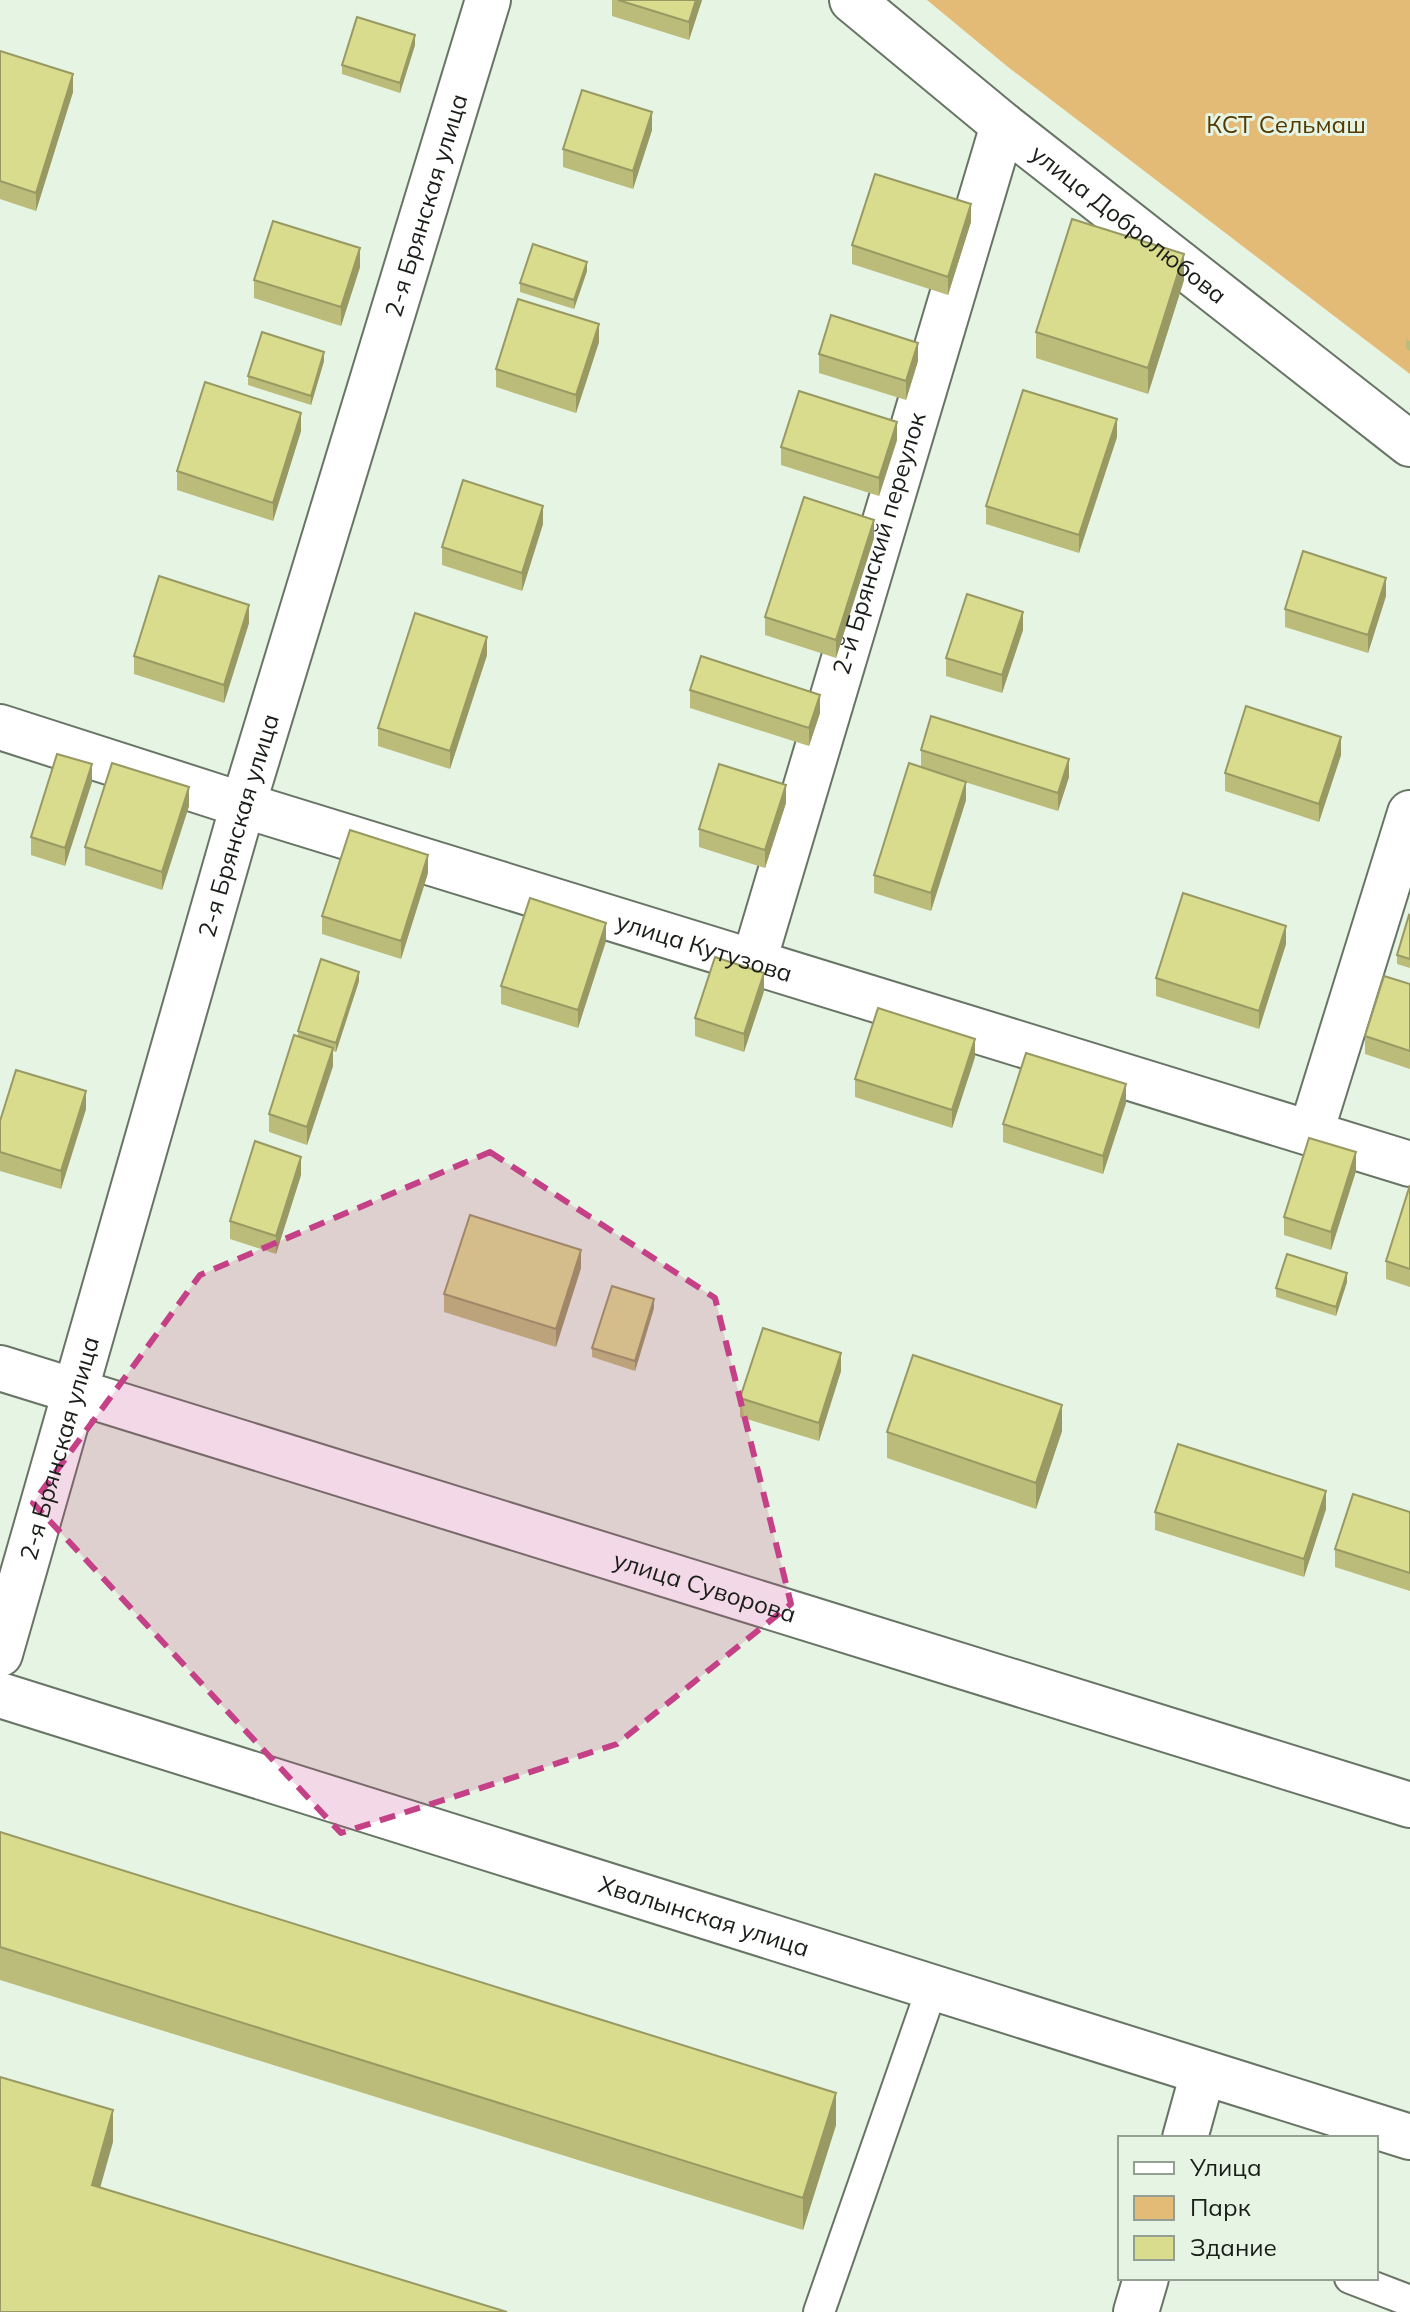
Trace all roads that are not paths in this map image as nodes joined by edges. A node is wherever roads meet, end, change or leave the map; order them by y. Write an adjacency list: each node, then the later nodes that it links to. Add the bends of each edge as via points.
1 (488, 0): 6 (street, 2-я Брянская улица)
2 (852, 0): 3 (street, улица Добролюбова)
3 (1003, 125): 4 (street, улица Добролюбова); 8 (street, 2-й Брянский переулок)
4 (1410, 444)
5 (0, 727): 6 (street, улица Кутузова)
6 (243, 805): 8 (street, улица Кутузова); 12 (street, 2-я Брянская улица)
7 (1410, 813): 9 (street)
8 (754, 961): 9 (street, улица Кутузова)
9 (1311, 1132): 10 (street, улица Кутузова)
10 (1410, 1164)
11 (0, 1368): 12 (street, улица Суворова)
12 (75, 1391): 13 (street, 2-я Брянская улица); 15 (street, улица Суворова)
13 (0, 1654)
14 (0, 1695): 16 (street, Хвалынская улица)
15 (1410, 1805)
16 (932, 1988): 17 (street, Хвалынская улица); 23 (lane)
17 (1203, 2073): 18 (street); 19 (street, Хвалынская улица)
18 (1186, 2136)
19 (1410, 2137)
20 (1145, 2280): 24 (street)
21 (1355, 2280): 22 (lane)
22 (1410, 2301)
23 (819, 2312)
24 (1136, 2312)

